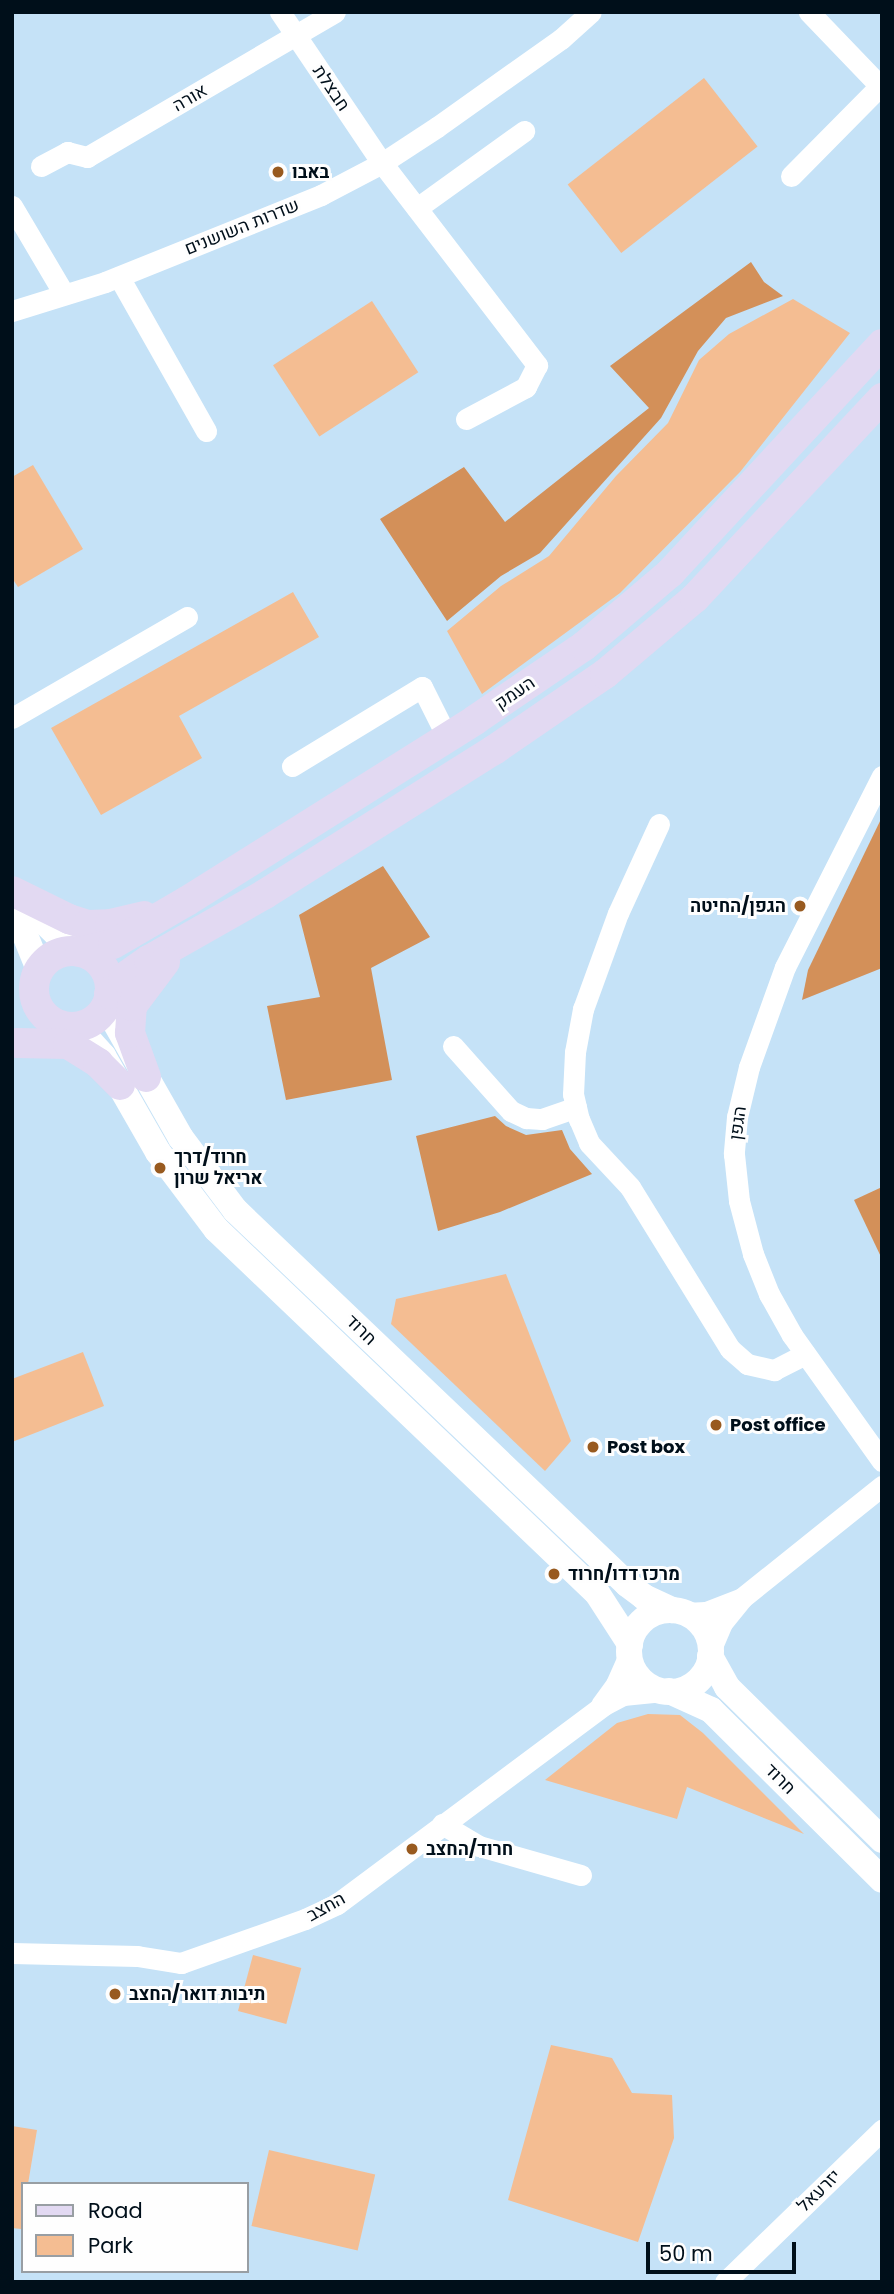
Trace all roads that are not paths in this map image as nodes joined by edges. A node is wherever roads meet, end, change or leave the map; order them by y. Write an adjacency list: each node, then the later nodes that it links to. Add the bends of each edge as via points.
1 (280, 12): 5 (street, חבצלת)
2 (335, 12): 5 (street, אורה)
3 (592, 12): 7 (street, שדרות השושנים, via 509,77)
4 (809, 12): 9 (street, via 880,86)
5 (297, 37): 7 (street, חבצלת); 8 (street, אורה, via 87,157 67,152)
6 (524, 131): 11 (street)
7 (382, 163): 11 (street, חבצלת); 12 (street, שדרות השושנים, via 321,195)
8 (41, 166)
9 (791, 176)
10 (12, 205): 13 (street)
11 (417, 208): 17 (street, חבצלת, via 537,365 526,387)
12 (119, 277): 13 (street, שדרות השושנים); 18 (street)
13 (64, 294): 14 (street, שדרות השושנים)
14 (12, 311)
15 (882, 344): 21 (main road, העמק, via 729,513 643,598 584,646)
16 (882, 398): 28 (main road, העמק, via 695,598 605,674 482,757)
17 (466, 419)
18 (206, 431)
19 (187, 617): 20 (street)
20 (12, 718)
21 (447, 737): 22 (street, via 422,687); 26 (main road, העמק)
22 (292, 766)
23 (882, 776): 38 (street, הגפן, via 785,967 749,1067 737,1117 734,1154 739,1201 754,1254 769,1294)
24 (659, 824): 37 (street, via 618,913 583,1009 575,1052)
25 (12, 891): 26 (main road, via 87,925 126,922); 29 (street)
26 (187, 901): 29 (main road, העמק, via 113,944)
27 (12, 915): 30 (street, via 25,935)
28 (182, 942): 32 (main road, העמק, via 134,970); 36 (main road, via 132,1006)
29 (77, 952): 30 (main road, via 53,956); 32 (main road, via 99,963 109,983)
30 (37, 974): 31 (main road); 33 (main road, via 34,989 40,1010 48,1019)
31 (12, 998)
32 (108, 998): 33 (main road, via 96,1018); 36 (street, חרוד)
33 (73, 1027): 34 (main road, via 51,1028); 36 (street, חרוד)
34 (15, 1045): 36 (main road, via 68,1044)
35 (453, 1046): 37 (street, via 511,1111 542,1119)
36 (133, 1081): 42 (street, חרוד, via 235,1210 610,1568 644,1597); 43 (street, חרוד, via 170,1171 216,1229 597,1593)
37 (576, 1107): 38 (street, via 589,1143 630,1187 730,1349 747,1364 774,1370)
38 (805, 1354): 39 (street, הגפן)
39 (882, 1461)
40 (882, 1486): 41 (street)
41 (742, 1598): 42 (street, via 717,1609); 44 (street, via 722,1623)
42 (678, 1611): 43 (street, via 650,1614 636,1628); 44 (street, via 702,1625)
43 (629, 1649): 45 (street, via 639,1677); 46 (street, החצב, via 611,1692)
44 (711, 1653): 45 (street, via 703,1676 692,1685); 48 (street, חרוד, via 727,1687)
45 (666, 1691): 46 (street, החצב, via 623,1695); 50 (street, חרוד, via 711,1710)
46 (589, 1716): 47 (street, החצב)
47 (442, 1824): 49 (street, via 480,1846); 51 (street, החצב, via 337,1904 305,1920 180,1963 137,1956)
48 (882, 1840)
49 (581, 1875)
50 (882, 1880)
51 (12, 1953)
52 (882, 2130): 53 (street, יזרעאל)
53 (725, 2282)

